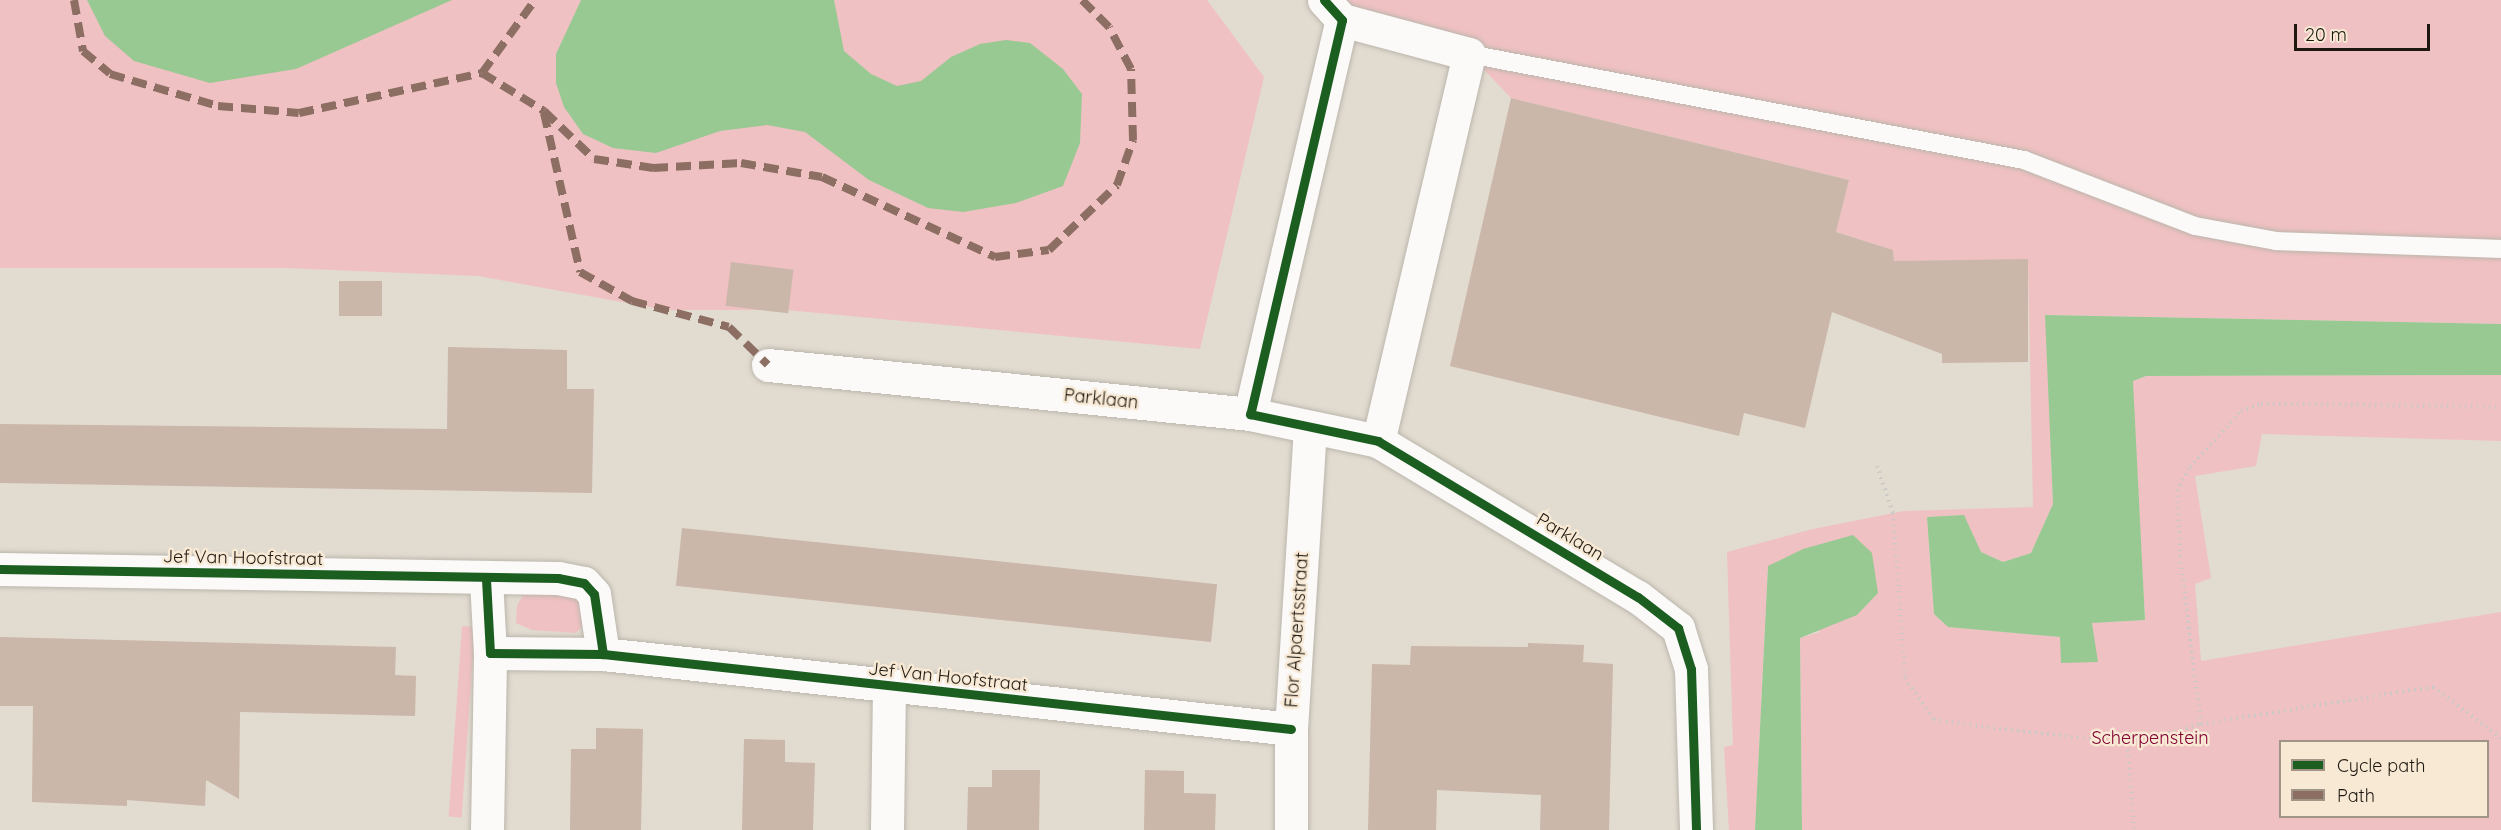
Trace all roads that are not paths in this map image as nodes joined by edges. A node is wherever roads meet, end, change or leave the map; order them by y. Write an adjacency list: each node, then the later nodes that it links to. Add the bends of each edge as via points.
1 (1333, 10): 2 (street); 5 (street)
2 (1469, 54): 3 (lane, via 2024,160 2207,229 2276,241); 7 (street)
3 (2501, 249)
4 (768, 365): 5 (street, Parklaan)
5 (1250, 414): 6 (street, Parklaan)
6 (1310, 430): 7 (street, Parklaan); 13 (street, Flor Alpaertsstraat)
7 (1378, 441): 17 (street, Parklaan, via 1638,597 1678,628 1691,669)
8 (0, 569): 9 (street, Jef Van Hoofstraat)
9 (486, 578): 10 (street); 11 (street, Jef Van Hoofstraat, via 558,578 584,583 594,594)
10 (490, 653): 11 (street, Jef Van Hoofstraat); 14 (street)
11 (603, 654): 12 (street, Jef Van Hoofstraat)
12 (889, 687): 13 (street, Jef Van Hoofstraat); 15 (street)
13 (1291, 729): 16 (street, Flor Alpaertsstraat)
14 (487, 830)
15 (887, 830)
16 (1291, 830)
17 (1696, 830)

